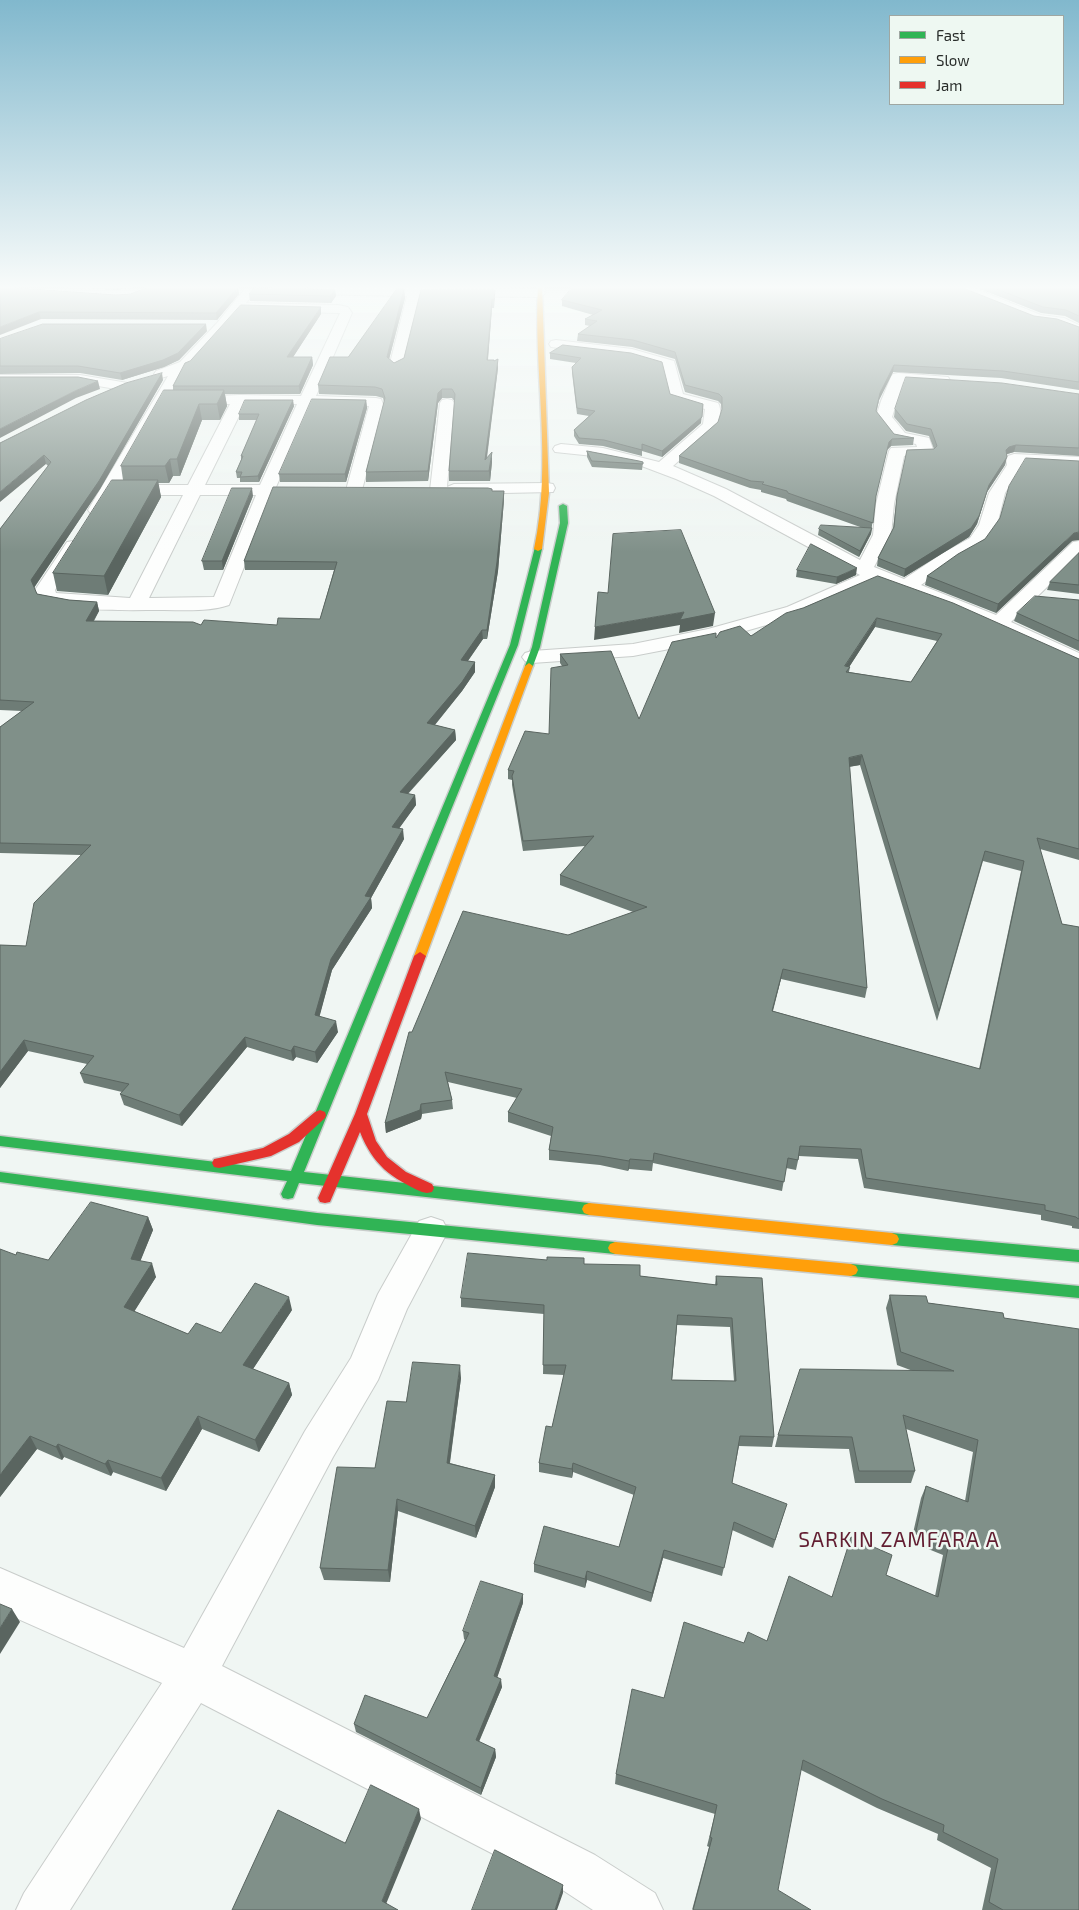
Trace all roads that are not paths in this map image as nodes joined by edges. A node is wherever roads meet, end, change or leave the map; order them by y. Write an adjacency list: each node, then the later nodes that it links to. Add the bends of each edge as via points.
1 (162, 374): 8 (street)
2 (176, 374): 10 (street)
3 (318, 374): 12 (street)
4 (542, 374): 17 (main road)
5 (671, 374): 16 (street, via 676,397 713,406 711,425)
6 (0, 379): 8 (street, via 80,379)
7 (959, 381): 29 (street, via 898,377 884,417 900,436 923,441 926,452 897,452 885,503 883,534)
8 (122, 386): 9 (street)
9 (98, 396)
10 (162, 400): 11 (street); 18 (street)
11 (240, 400): 12 (street); 19 (street)
12 (306, 400): 20 (street); 23 (street, via 376,402)
13 (447, 403): 26 (street)
14 (561, 449): 16 (street, via 588,449)
15 (1079, 462): 30 (street, via 1014,459 1015,465 997,493 988,525 976,542)
16 (661, 468): 29 (street, via 726,494)
17 (547, 488): 26 (street); 37 (main road, via 545,522 514,645)
18 (110, 490): 19 (street); 33 (street, via 45,590 48,598 68,602)
19 (192, 490): 20 (street); 33 (street)
20 (266, 490): 21 (street); 33 (street, via 222,601 212,604)
21 (286, 490)
22 (335, 490): 23 (street)
23 (354, 490): 24 (street)
24 (373, 490)
25 (419, 490): 26 (street)
26 (438, 490)
27 (563, 495): 35 (main road, via 564,523)
28 (1079, 546): 31 (street)
29 (870, 572): 30 (street); 35 (street, via 794,611 711,635 634,650)
30 (908, 585): 34 (street)
31 (1028, 596): 32 (street); 34 (street)
32 (1054, 598)
33 (137, 603)
34 (1000, 622): 36 (street)
35 (532, 657): 38 (main road)
36 (1079, 661)
37 (323, 1112): 40 (main road, via 294,1138 266,1152); 42 (main road)
38 (361, 1114): 43 (main road); 44 (main road, via 368,1142)
39 (0, 1141): 40 (main road)
40 (196, 1167): 42 (main road)
41 (0, 1177): 45 (main road)
42 (295, 1179): 43 (main road); 45 (main road)
43 (331, 1183): 44 (main road); 46 (main road)
44 (437, 1213): 46 (main road); 47 (main road); 48 (main road); 50 (street, via 391,1305 365,1368 319,1444)
45 (280, 1214): 46 (main road)
46 (317, 1219)
47 (1079, 1256)
48 (1079, 1292)
49 (0, 1589): 50 (street)
50 (193, 1674): 51 (street); 52 (street, via 578,1872)
51 (41, 1910)
52 (638, 1910)

